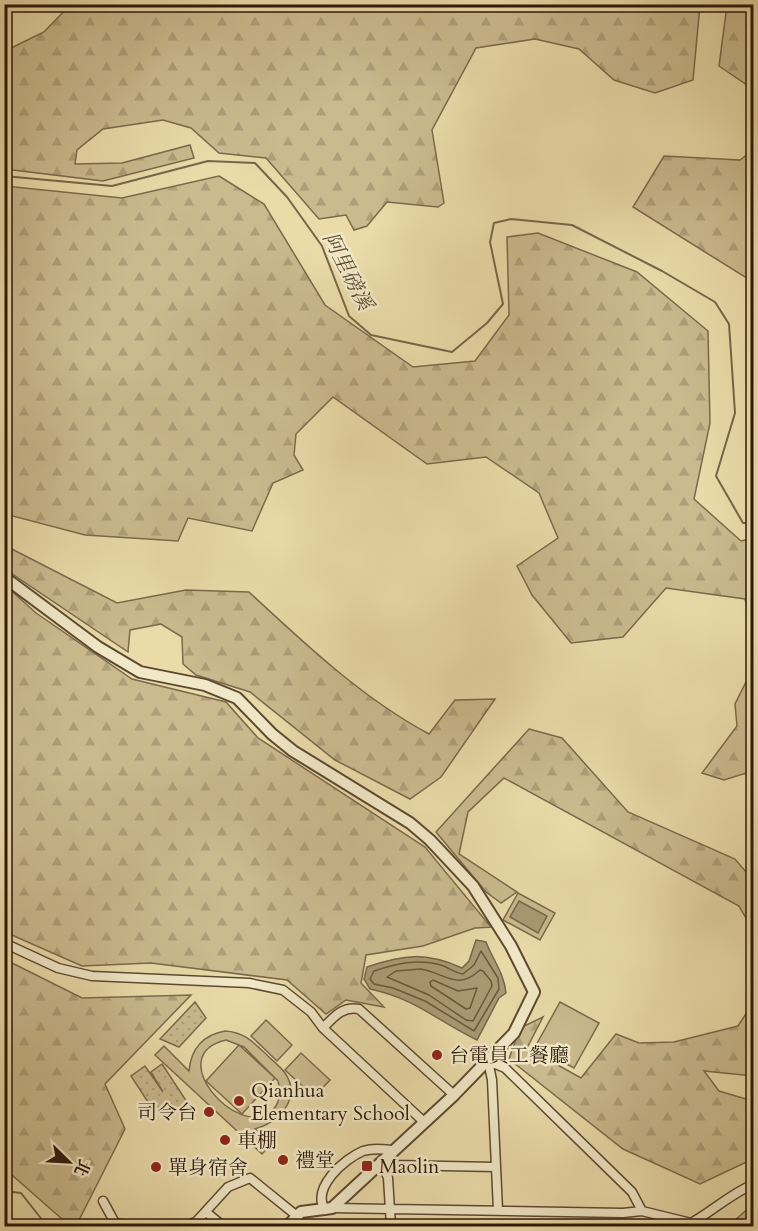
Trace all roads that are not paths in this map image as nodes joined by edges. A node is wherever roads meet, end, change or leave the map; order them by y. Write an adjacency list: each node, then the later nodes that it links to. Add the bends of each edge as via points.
1 (4, 577): 4 (street, via 98,647 140,672 205,685 237,698 293,751 410,823 430,840 473,886 512,946 534,992 514,1033)
2 (4, 944): 3 (street, via 58,968 92,976 249,983 283,990 311,1012)
3 (323, 1028): 5 (street, via 339,1012 350,1007 359,1010); 6 (street)
4 (488, 1061): 5 (street); 9 (street); 14 (street, via 505,1068 632,1192)
5 (454, 1095): 6 (street)
6 (423, 1122): 7 (street)
7 (392, 1150): 8 (street); 12 (street, via 375,1148 361,1152 342,1166 324,1185 321,1198)
8 (381, 1161): 9 (street, via 393,1165); 12 (street); 15 (street, via 388,1178)
9 (496, 1167): 13 (street)
10 (753, 1184): 14 (street, via 691,1222)
11 (103, 1201): 18 (street, via 116,1223)
12 (328, 1209): 15 (street); 17 (street, via 301,1212)
13 (498, 1210): 14 (street); 15 (street)
14 (642, 1210)
15 (390, 1211): 22 (street)
16 (206, 1212): 17 (street, via 228,1187 250,1178); 19 (street); 20 (street)
17 (297, 1216): 21 (street)
18 (131, 1227)
19 (184, 1227)
20 (223, 1227)
21 (288, 1227)
22 (391, 1227)

